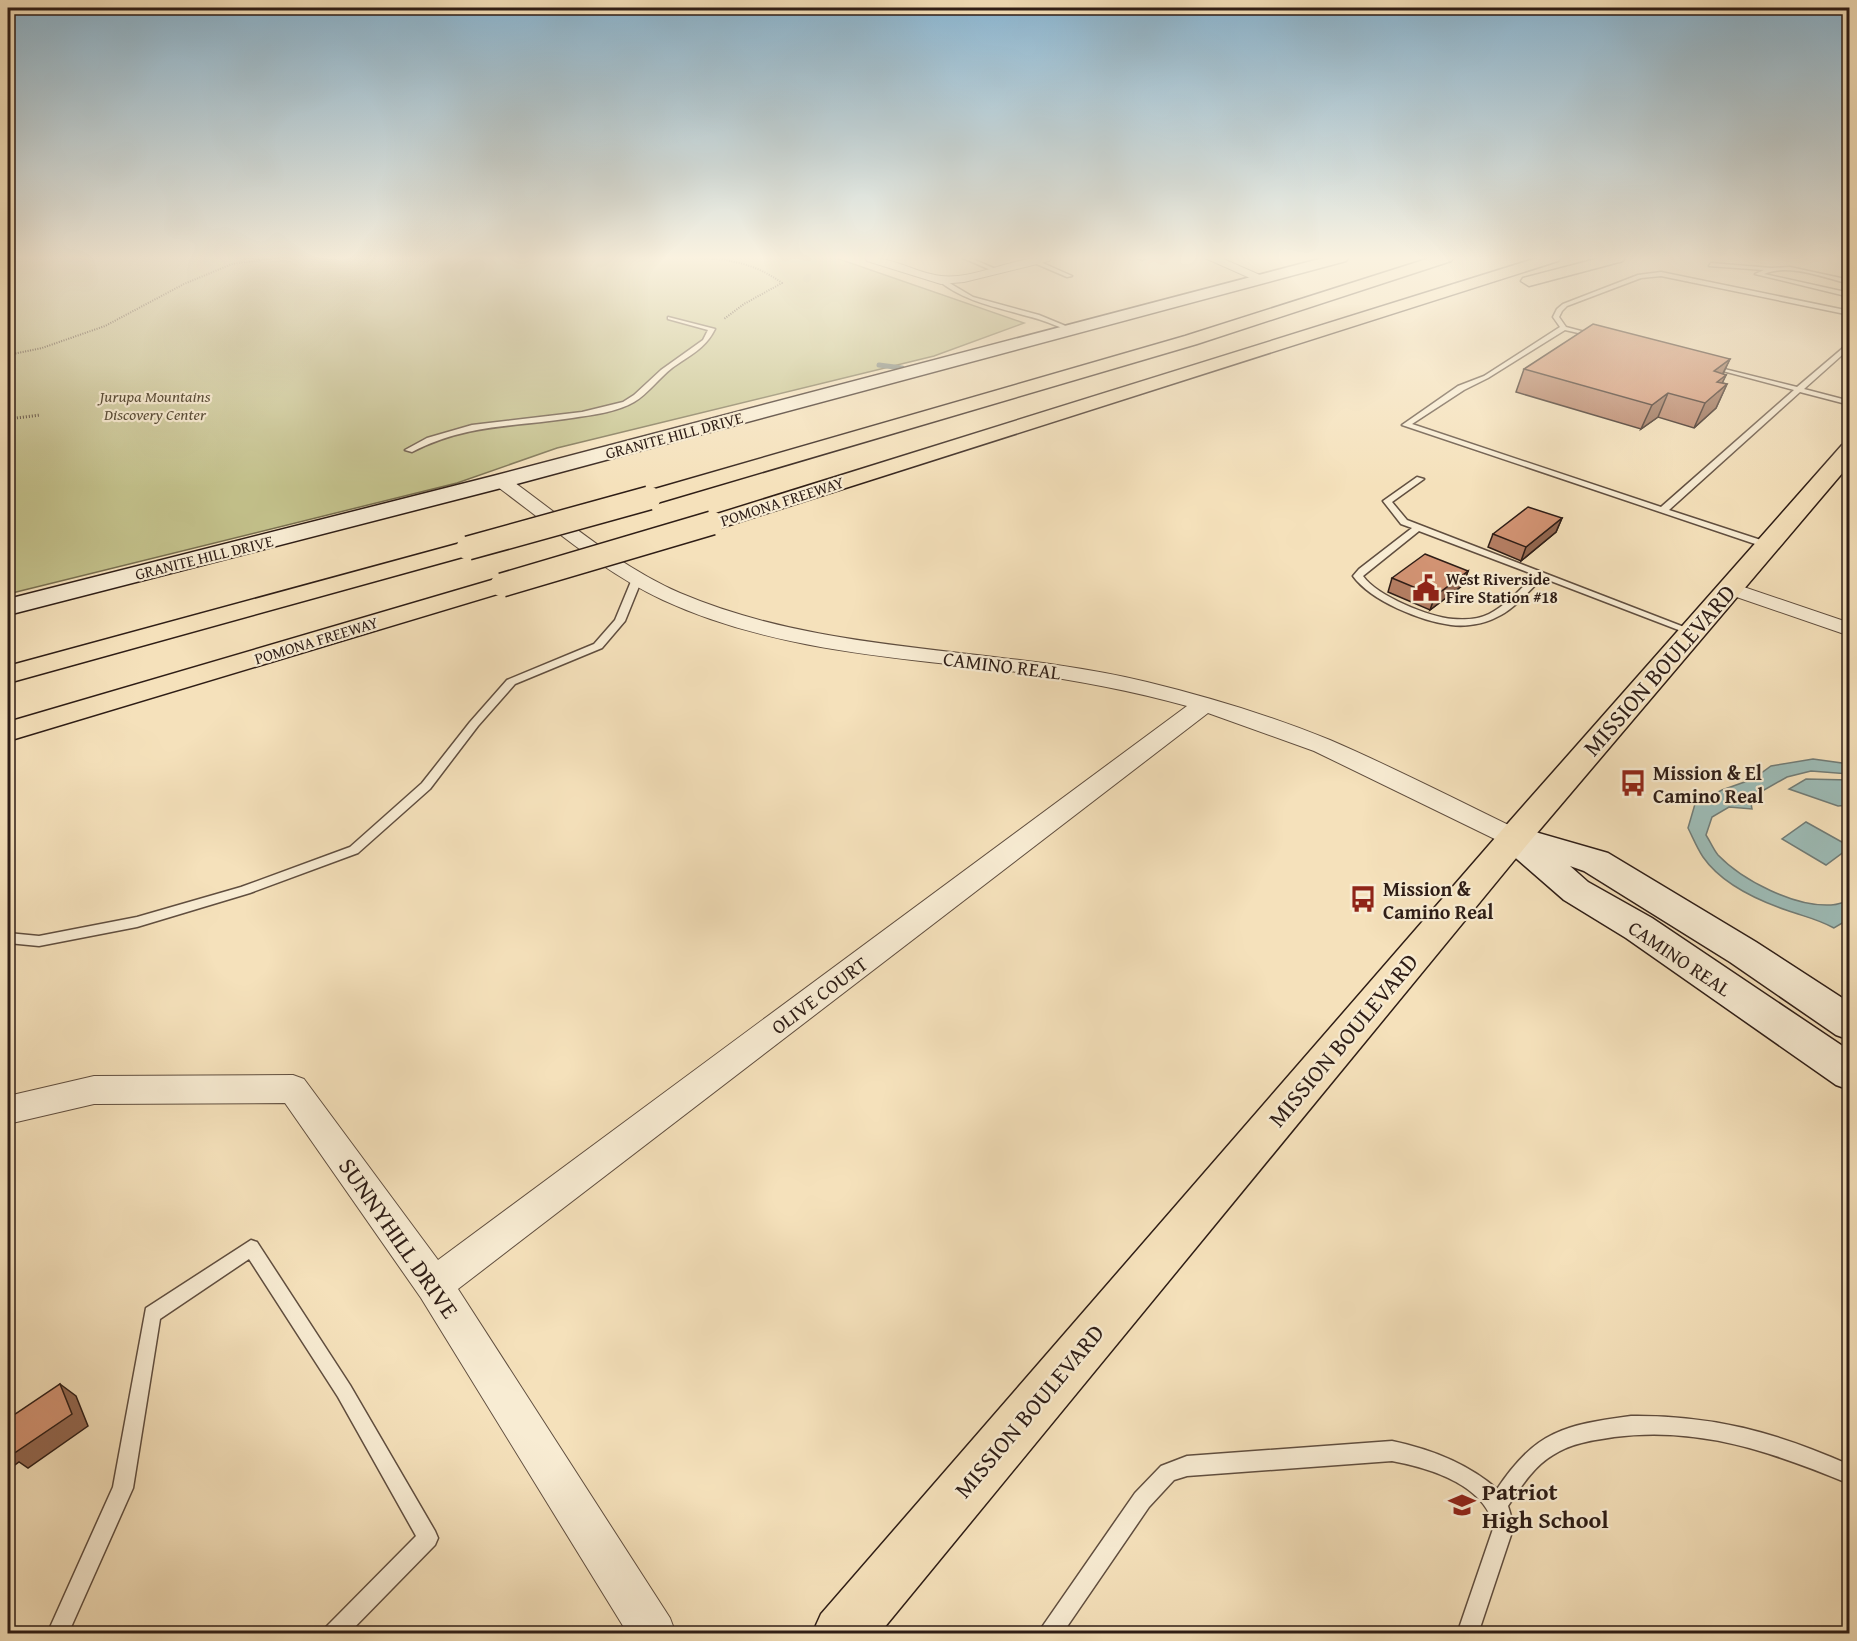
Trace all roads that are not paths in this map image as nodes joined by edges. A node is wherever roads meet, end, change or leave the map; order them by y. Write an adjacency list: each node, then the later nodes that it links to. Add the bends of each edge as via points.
1 (709, 335): 12 (lane, via 630,401 543,421 478,425 440,435)
2 (1049, 335): 15 (street, GRANITE HILL DRIVE)
3 (1208, 335): 25 (main road, POMONA FREEWAY, bridge, via 649,498)
4 (1305, 335): 27 (main road, POMONA FREEWAY, bridge, via 712,523)
5 (1554, 335): 16 (lane, via 1406,425)
6 (1590, 335): 7 (lane)
7 (1607, 339)
8 (1850, 344): 10 (lane)
9 (1707, 366): 10 (lane)
10 (1798, 390): 11 (lane); 16 (lane)
11 (1850, 404)
12 (409, 450)
13 (1850, 450): 18 (main road, MISSION BOULEVARD)
14 (1420, 479): 17 (lane, via 1387,501 1404,522)
15 (501, 482): 20 (street, CAMINO REAL); 22 (street, GRANITE HILL DRIVE)
16 (1662, 511): 18 (lane)
17 (1419, 527): 19 (lane); 19 (lane, via 1362,571 1358,576 1361,583 1429,615 1468,622 1493,616)
18 (1767, 545): 21 (main road, MISSION BOULEVARD)
19 (1541, 575): 24 (lane)
20 (637, 579): 26 (street, CAMINO REAL, via 700,608 773,632 856,648 1057,671); 29 (lane, via 621,621 598,646 511,682 426,786 354,850 245,890 137,922 39,941)
21 (1730, 588): 23 (street); 24 (main road, MISSION BOULEVARD)
22 (8, 607)
23 (1850, 630)
24 (1692, 632): 28 (main road, MISSION BOULEVARD)
25 (8, 675)
26 (1204, 705): 28 (street, CAMINO REAL, via 1322,746); 33 (street, OLIVE COURT)
27 (8, 732)
28 (1514, 838): 30 (street, CAMINO REAL, via 1596,862 1743,952); 31 (street, CAMINO REAL, via 1576,891 1639,928); 39 (main road, MISSION BOULEVARD)
29 (8, 938)
30 (1850, 1024)
31 (1850, 1073)
32 (8, 1110): 33 (street, SUNNYHILL DRIVE, via 94,1090 293,1089)
33 (434, 1285): 38 (street, SUNNYHILL DRIVE)
34 (1850, 1475): 35 (lane, via 1756,1440 1689,1425 1626,1425 1578,1434 1544,1448 1521,1469)
35 (1497, 1506): 40 (lane, via 1472,1481 1454,1470 1413,1454 1392,1451 1177,1468 1142,1500); 41 (lane, via 1504,1526)
36 (57, 1634): 37 (lane, via 123,1488 152,1314 251,1248 344,1391 428,1538)
37 (333, 1634)
38 (654, 1634)
39 (841, 1634)
40 (1048, 1634)
41 (1467, 1634)

